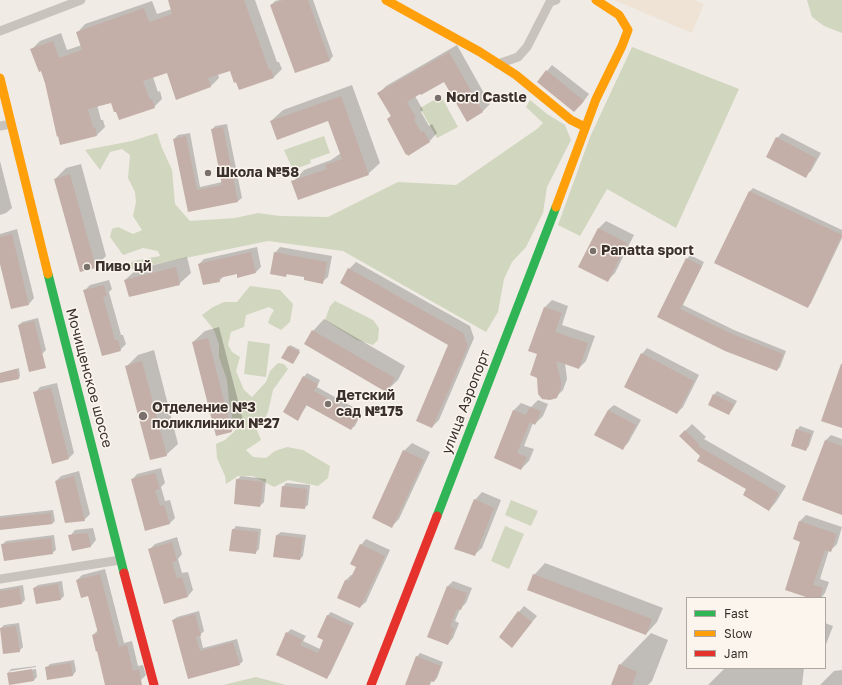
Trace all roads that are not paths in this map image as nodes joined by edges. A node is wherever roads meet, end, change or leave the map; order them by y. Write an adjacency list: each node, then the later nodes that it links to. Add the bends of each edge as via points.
1 (81, 0): 5 (street)
2 (386, 0): 6 (street)
3 (556, 0): 6 (street, via 550,2 527,47 518,57)
4 (596, 0): 10 (street, улица Аэропорт, via 619,15 628,30)
5 (0, 31)
6 (498, 64): 10 (street, via 516,75 571,120)
7 (0, 78): 8 (street, Мочищенское шоссе)
8 (11, 124): 9 (street); 11 (street, Мочищенское шоссе)
9 (0, 126)
10 (585, 127): 14 (street, улица Аэропорт, via 574,162)
11 (120, 560): 12 (street); 13 (street, Мочищенское шоссе)
12 (0, 579)
13 (154, 685)
14 (371, 685)

